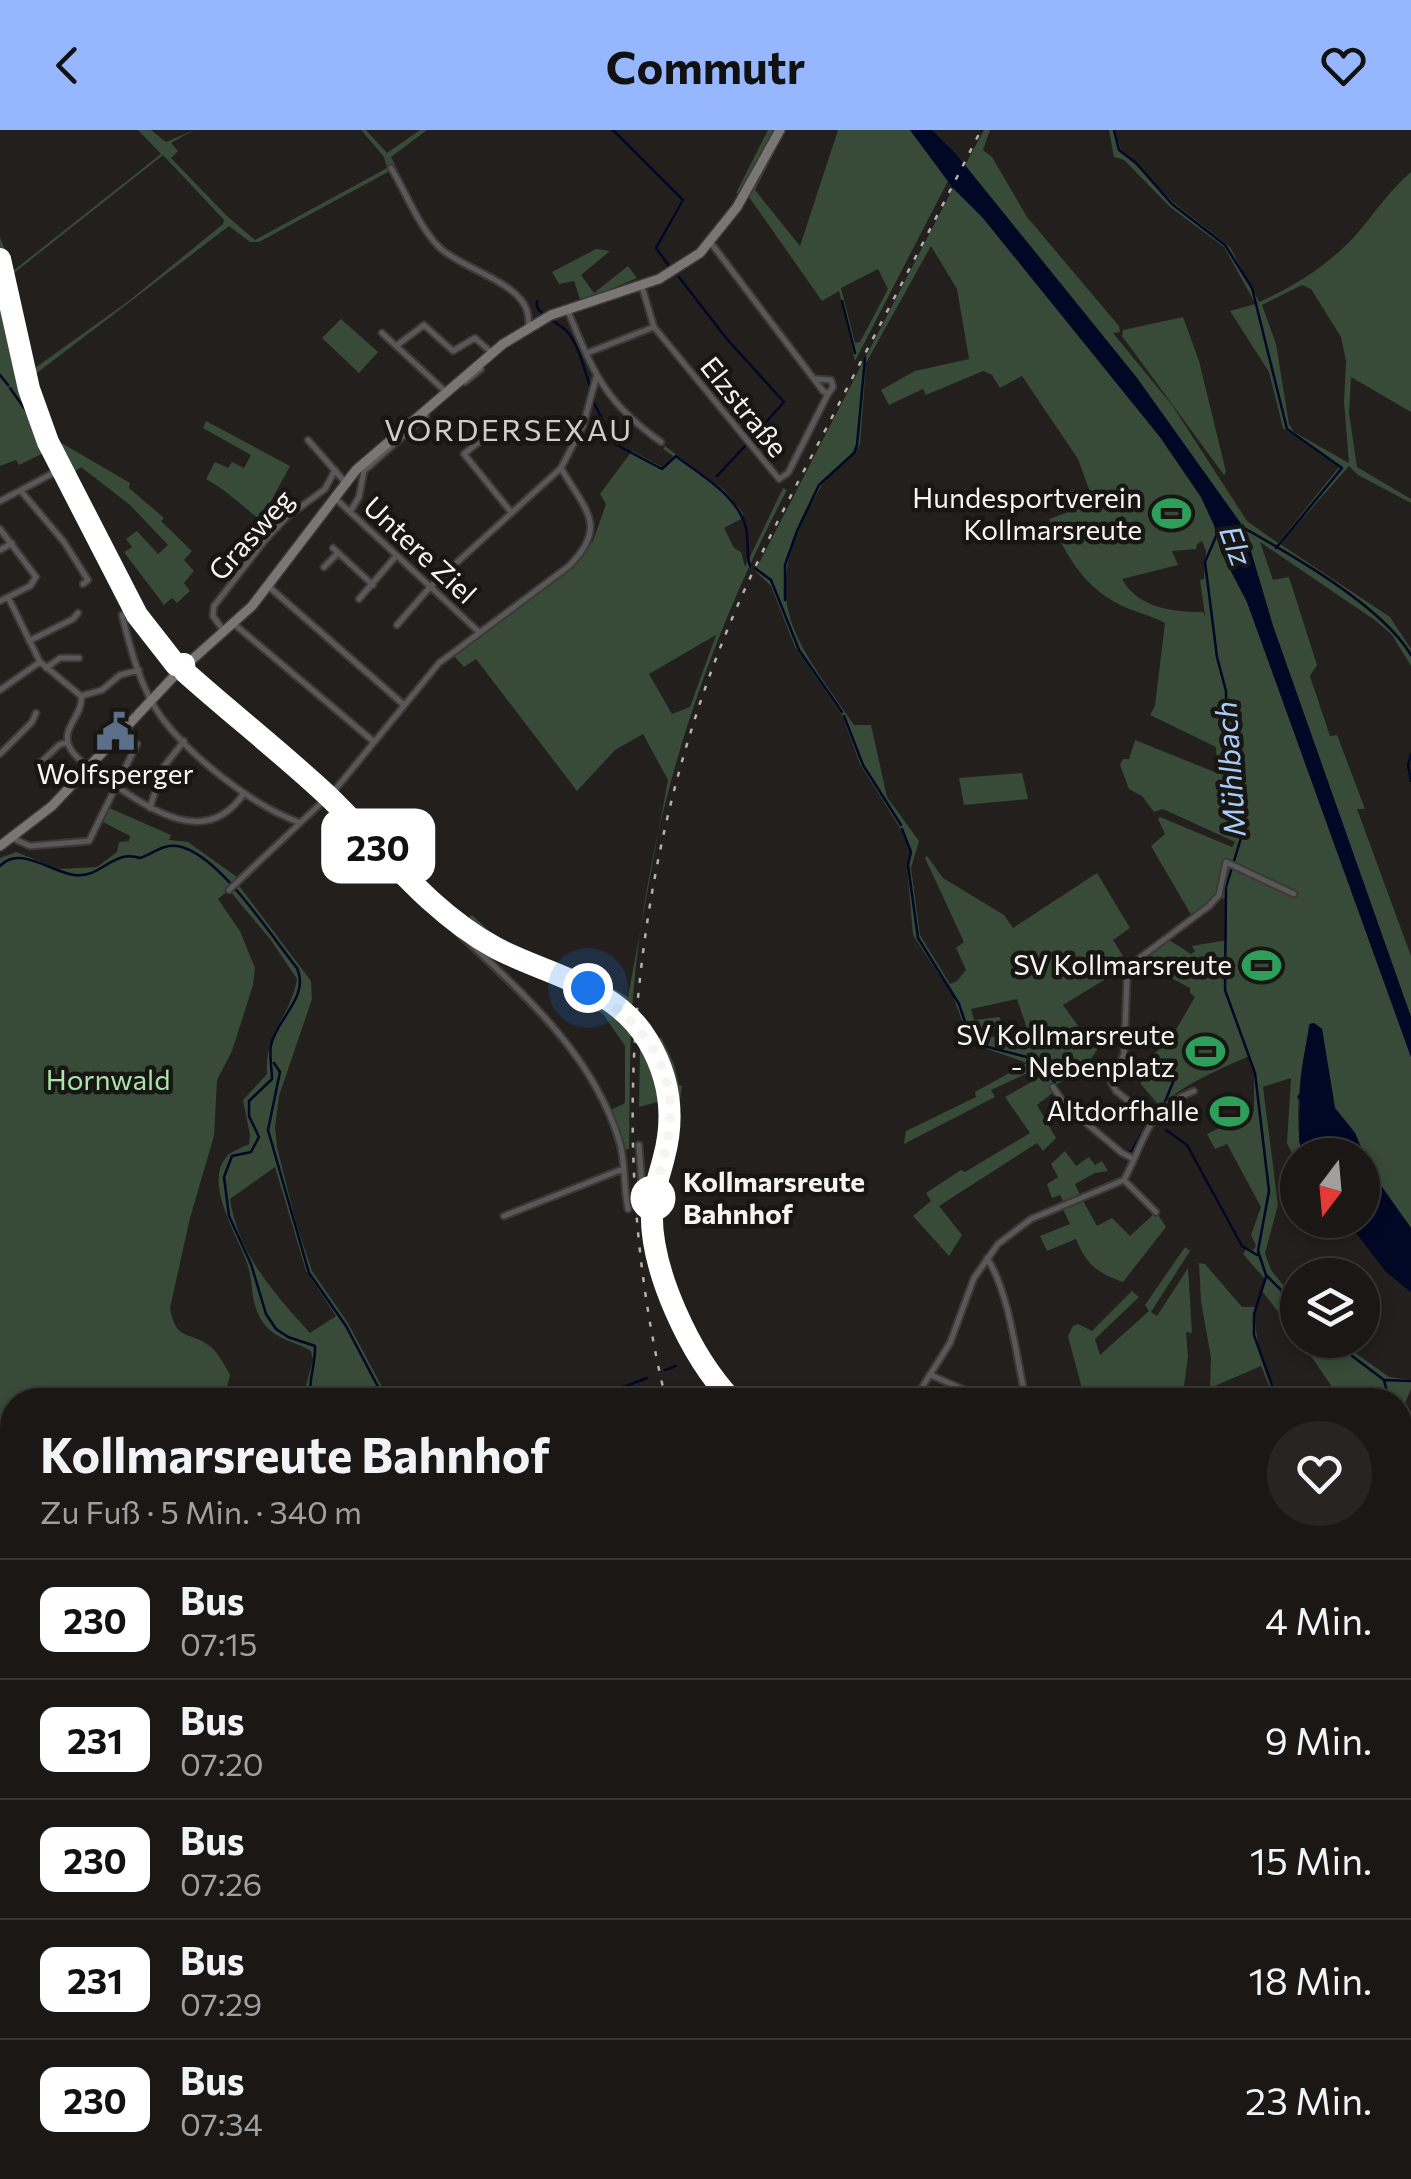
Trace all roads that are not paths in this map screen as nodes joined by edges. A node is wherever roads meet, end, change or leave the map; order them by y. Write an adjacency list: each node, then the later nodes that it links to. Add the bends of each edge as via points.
1 (780, 130): 3 (main road)
2 (390, 168): 7 (street, via 439,247 510,291 527,310)
3 (711, 242): 5 (main road); 16 (street)
4 (0, 259): 23 (main road, via 29,389)
5 (642, 287): 6 (main road); 8 (street, Elzstraße)
6 (567, 309): 7 (main road); 12 (street)
7 (529, 326): 11 (main road)
8 (654, 327): 12 (street); 18 (street, Elzstraße, via 779,479)
9 (382, 334): 10 (street)
10 (396, 346): 11 (street, via 424,326 453,351 476,338); 17 (street)
11 (492, 353): 15 (main road)
12 (586, 354): 14 (street)
13 (481, 369): 15 (street)
14 (596, 378): 21 (street, via 627,417); 22 (street, via 583,426)
15 (465, 379): 17 (main road); 29 (street, via 364,471)
16 (815, 380): 18 (street); 18 (street, via 830,380)
17 (446, 392): 25 (main road)
18 (828, 394)
19 (496, 428): 30 (street, via 464,454)
20 (308, 440): 24 (street)
21 (661, 442)
22 (561, 468): 30 (street); 48 (street, via 592,523 590,541 569,566)
23 (62, 469): 26 (street); 53 (main road, via 137,615)
24 (335, 470): 25 (street); 47 (street, Grasweg, via 326,489 287,517 214,606)
25 (346, 482): 27 (main road)
26 (21, 492): 28 (street); 36 (street, via 64,542 88,580)
27 (334, 497): 29 (street, Untere Ziel); 38 (main road)
28 (0, 501)
29 (350, 512): 34 (street, Untere Ziel)
30 (511, 512): 39 (street)
31 (0, 529): 32 (street)
32 (12, 543): 33 (street); 40 (street, via 36,578)
33 (0, 550)
34 (396, 556): 37 (street); 39 (street, Untere Ziel)
35 (324, 567): 37 (street, via 335,550)
36 (82, 584)
37 (372, 585): 42 (street)
38 (268, 586): 45 (main road); 58 (street)
39 (430, 586): 46 (street); 48 (street, Untere Ziel)
40 (8, 597): 41 (street); 49 (street)
41 (0, 600)
42 (360, 600)
43 (78, 613): 49 (street)
44 (122, 615): 54 (street)
45 (234, 624): 47 (main road); 62 (street)
46 (396, 626)
47 (225, 632): 53 (main road)
48 (479, 632): 58 (street, via 439,663)
49 (28, 642): 51 (street)
50 (78, 658): 52 (street, via 60,658)
51 (40, 662): 52 (street); 55 (street)
52 (46, 668): 56 (street)
53 (181, 669): 57 (main road); 69 (main road)
54 (139, 670): 56 (street); 57 (street)
55 (0, 690)
56 (80, 696): 61 (street)
57 (152, 698): 60 (street); 66 (main road)
58 (403, 704): 62 (street)
59 (36, 713): 64 (street)
60 (184, 740): 68 (street); 70 (street, via 162,769)
61 (68, 742): 65 (street); 66 (street)
62 (374, 742): 69 (street)
63 (137, 744): 67 (street)
64 (0, 754)
65 (37, 766)
66 (90, 768): 67 (street); 72 (main road)
67 (116, 786): 70 (street); 72 (street, via 89,841 30,846)
68 (244, 793): 70 (street, via 226,814 204,822); 71 (street)
69 (328, 796): 71 (street); 76 (main road)
70 (150, 808)
71 (298, 822): 74 (street)
72 (12, 838): 73 (main road)
73 (0, 846)
74 (231, 888)
75 (1294, 894): 79 (street, via 1228,862 1216,899 1140,956 1127,978 1124,1054 1111,1082)
76 (460, 925): 82 (street, via 462,936 580,1059 611,1120); 84 (main road, bridge, via 620,1007 650,1044 670,1099 668,1140)
77 (1053, 1088): 81 (street)
78 (1194, 1091): 79 (street)
79 (1151, 1119): 81 (street)
80 (639, 1145): 84 (street, via 642,1186)
81 (1133, 1158): 83 (street)
82 (623, 1170): 85 (street); 87 (street)
83 (1124, 1180): 86 (street); 88 (street, via 1030,1219)
84 (653, 1196): 90 (main road, via 654,1236 676,1309 695,1353)
85 (628, 1209)
86 (1156, 1212)
87 (504, 1216)
88 (987, 1258): 89 (street); 93 (street)
89 (930, 1375): 91 (street); 92 (street)
90 (723, 1388)
91 (922, 1388)
92 (960, 1388)
93 (1023, 1388)

